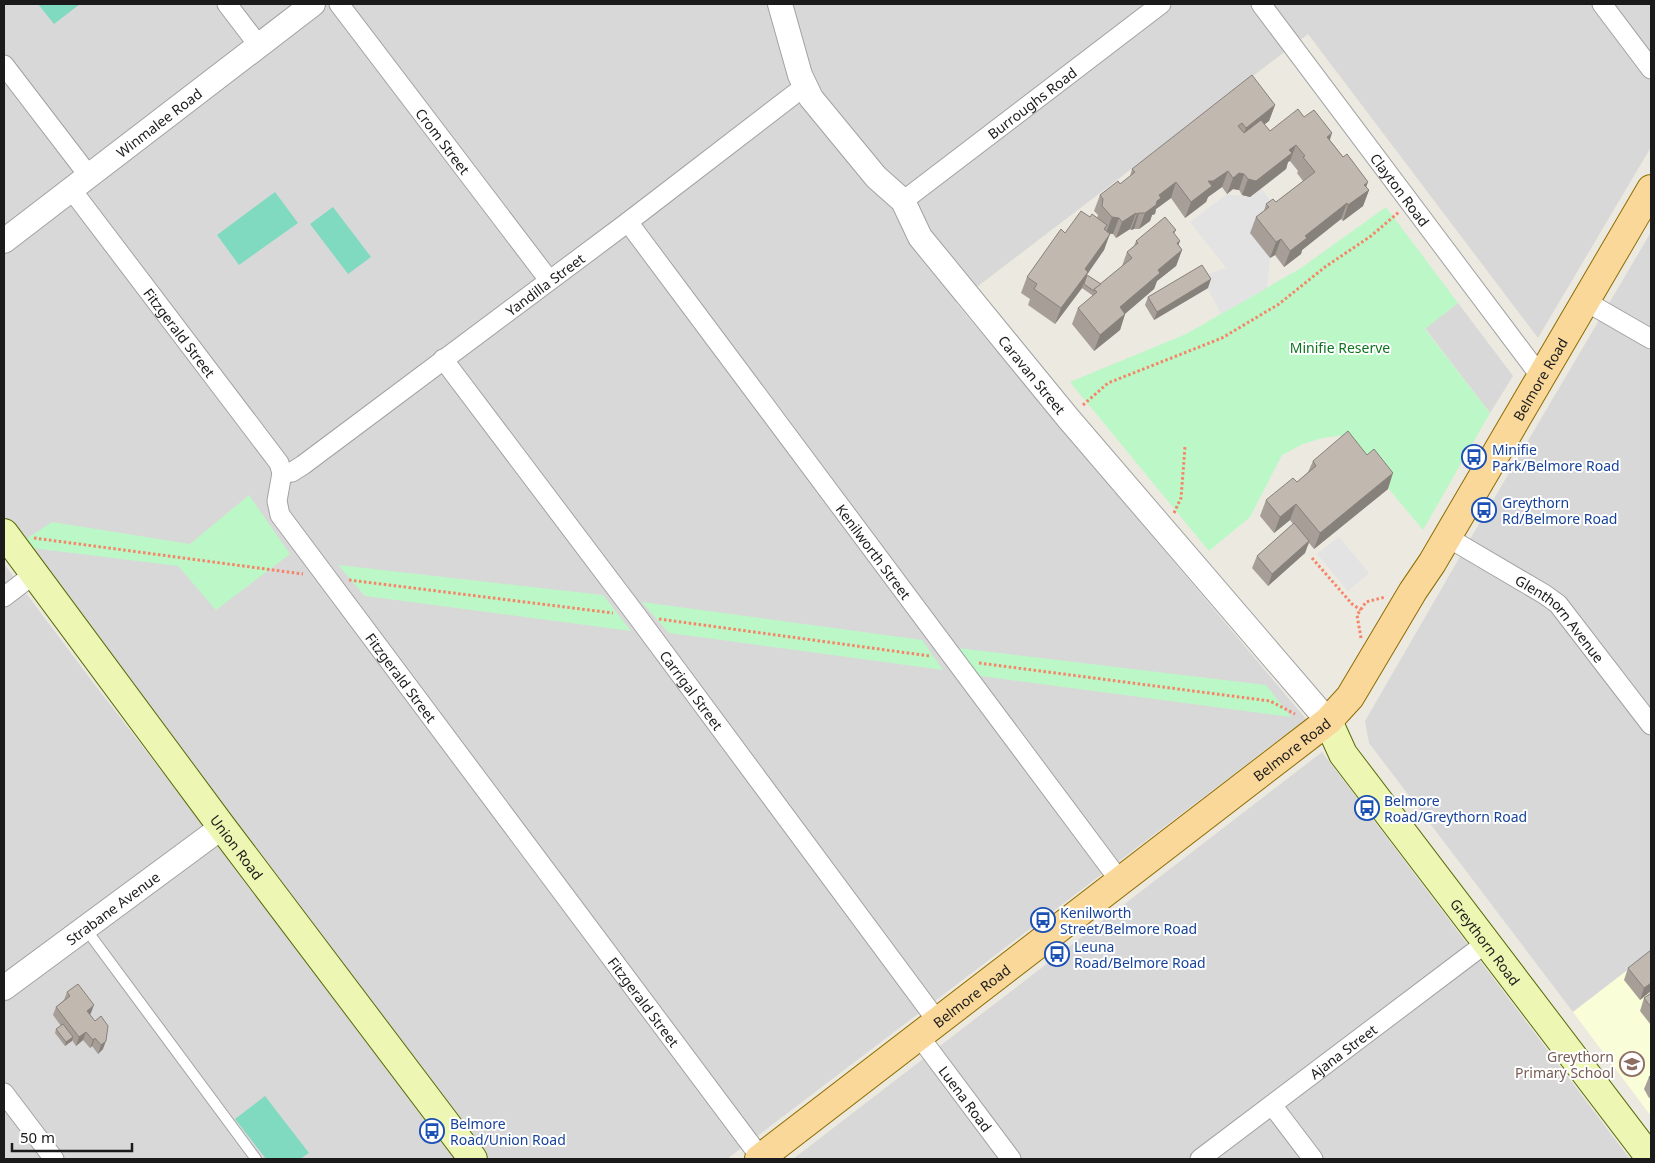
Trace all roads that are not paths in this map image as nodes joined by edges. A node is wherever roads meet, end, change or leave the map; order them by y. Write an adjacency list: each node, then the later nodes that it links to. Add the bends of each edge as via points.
1 (226, 4): 8 (street)
2 (314, 4): 8 (street, Winmalee Road)
3 (339, 4): 17 (street, Crom Street)
4 (780, 4): 11 (street, Caravan Street)
5 (1161, 4): 14 (street, Burroughs Road)
6 (1261, 4): 21 (street, Clayton Road)
7 (1602, 4): 10 (street)
8 (259, 46): 12 (street, Winmalee Road)
9 (4, 65): 12 (street, Fitzgerald Street)
10 (1651, 69)
11 (804, 86): 14 (street, Caravan Street, via 876,177); 15 (street, Yandilla Street)
12 (80, 183): 16 (street, Winmalee Road); 22 (street, Fitzgerald Street, via 279,463)
13 (1651, 189): 18 (main road, Belmore Road)
14 (903, 201): 27 (street, Caravan Street, via 920,237 1068,418)
15 (628, 222): 17 (street, Yandilla Street); 30 (street, Kenilworth Street)
16 (4, 242)
17 (549, 280): 20 (street, Yandilla Street)
18 (1586, 301): 19 (street); 21 (main road, Belmore Road)
19 (1651, 339)
20 (443, 359): 22 (street, Yandilla Street, via 292,472); 34 (street, Carrigal Street, via 637,616)
21 (1541, 376): 24 (main road, Belmore Road)
22 (282, 474): 40 (street, Fitzgerald Street, via 277,501 280,515 289,528)
23 (4, 533): 25 (main road, Union Road)
24 (1447, 537): 27 (main road, Belmore Road, via 1350,698); 28 (street, Glenthorn Avenue, via 1558,604)
25 (34, 574): 26 (street); 29 (main road, Union Road)
26 (4, 597)
27 (1328, 721): 30 (main road, Belmore Road); 32 (main road, Greythorn Road, via 1343,754)
28 (1651, 725)
29 (222, 827): 31 (street, Strabane Avenue); 39 (main road, Union Road)
30 (1120, 882): 34 (main road, Belmore Road)
31 (84, 928): 33 (street, Strabane Avenue); 38 (lane)
32 (1486, 943): 36 (street, Ajana Street); 44 (main road, Greythorn Road)
33 (4, 988)
34 (928, 1029): 40 (main road, Belmore Road); 41 (street, Luena Road)
35 (4, 1093): 37 (street)
36 (1272, 1105): 42 (street, Ajana Street); 43 (street)
37 (54, 1159)
38 (256, 1159)
39 (473, 1159)
40 (760, 1159)
41 (1011, 1159)
42 (1200, 1159)
43 (1313, 1159)
44 (1651, 1159)

